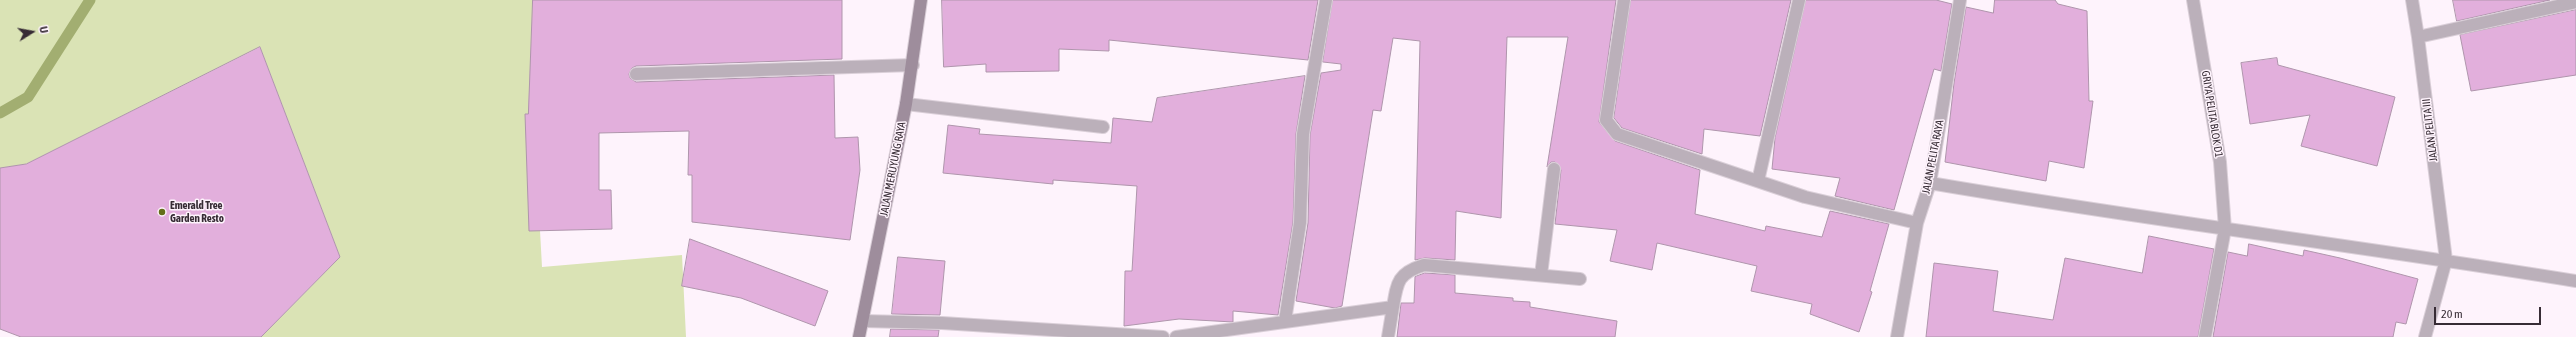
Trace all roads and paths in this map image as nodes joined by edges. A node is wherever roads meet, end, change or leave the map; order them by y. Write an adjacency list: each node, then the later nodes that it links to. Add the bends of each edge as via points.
1 (921, 0): 10 (main road, JALAN MERUYUNG RAYA)
2 (1326, 0): 25 (street, via 1303,134 1300,223)
3 (1624, 0): 15 (street, via 1606,120 1617,134)
4 (1799, 0): 15 (street)
5 (1960, 0): 16 (street, JALAN PELITA RAYA)
6 (2193, 0): 18 (street, GRIYA PELITA BLOK D1, via 2220,162)
7 (2412, 0): 9 (street, JALAN PELITA III)
8 (2576, 2): 9 (street)
9 (2418, 37): 19 (street, JALAN PELITA III)
10 (913, 65): 11 (street); 12 (main road, JALAN MERUYUNG RAYA)
11 (636, 74)
12 (906, 104): 13 (street); 24 (main road, JALAN MERUYUNG RAYA)
13 (1103, 127)
14 (1554, 169): 20 (street)
15 (1758, 181): 17 (street, via 1805,197)
16 (1930, 183): 17 (street, JALAN PELITA RAYA); 18 (street, via 2083,210)
17 (1917, 223): 30 (street, JALAN PELITA RAYA)
18 (2225, 229): 19 (street); 31 (street, GRIYA PELITA BLOK D1)
19 (2446, 260): 22 (street); 32 (street)
20 (1541, 275): 21 (street); 23 (street, via 1424,265 1408,270 1397,284)
21 (1580, 279)
22 (2576, 280)
23 (1394, 307): 25 (street); 29 (street)
24 (863, 320): 26 (main road, JALAN MERUYUNG RAYA); 27 (street)
25 (1285, 321): 28 (street)
26 (859, 337)
27 (1163, 337)
28 (1176, 337)
29 (1388, 337)
30 (1896, 337)
31 (2205, 337)
32 (2425, 337)

